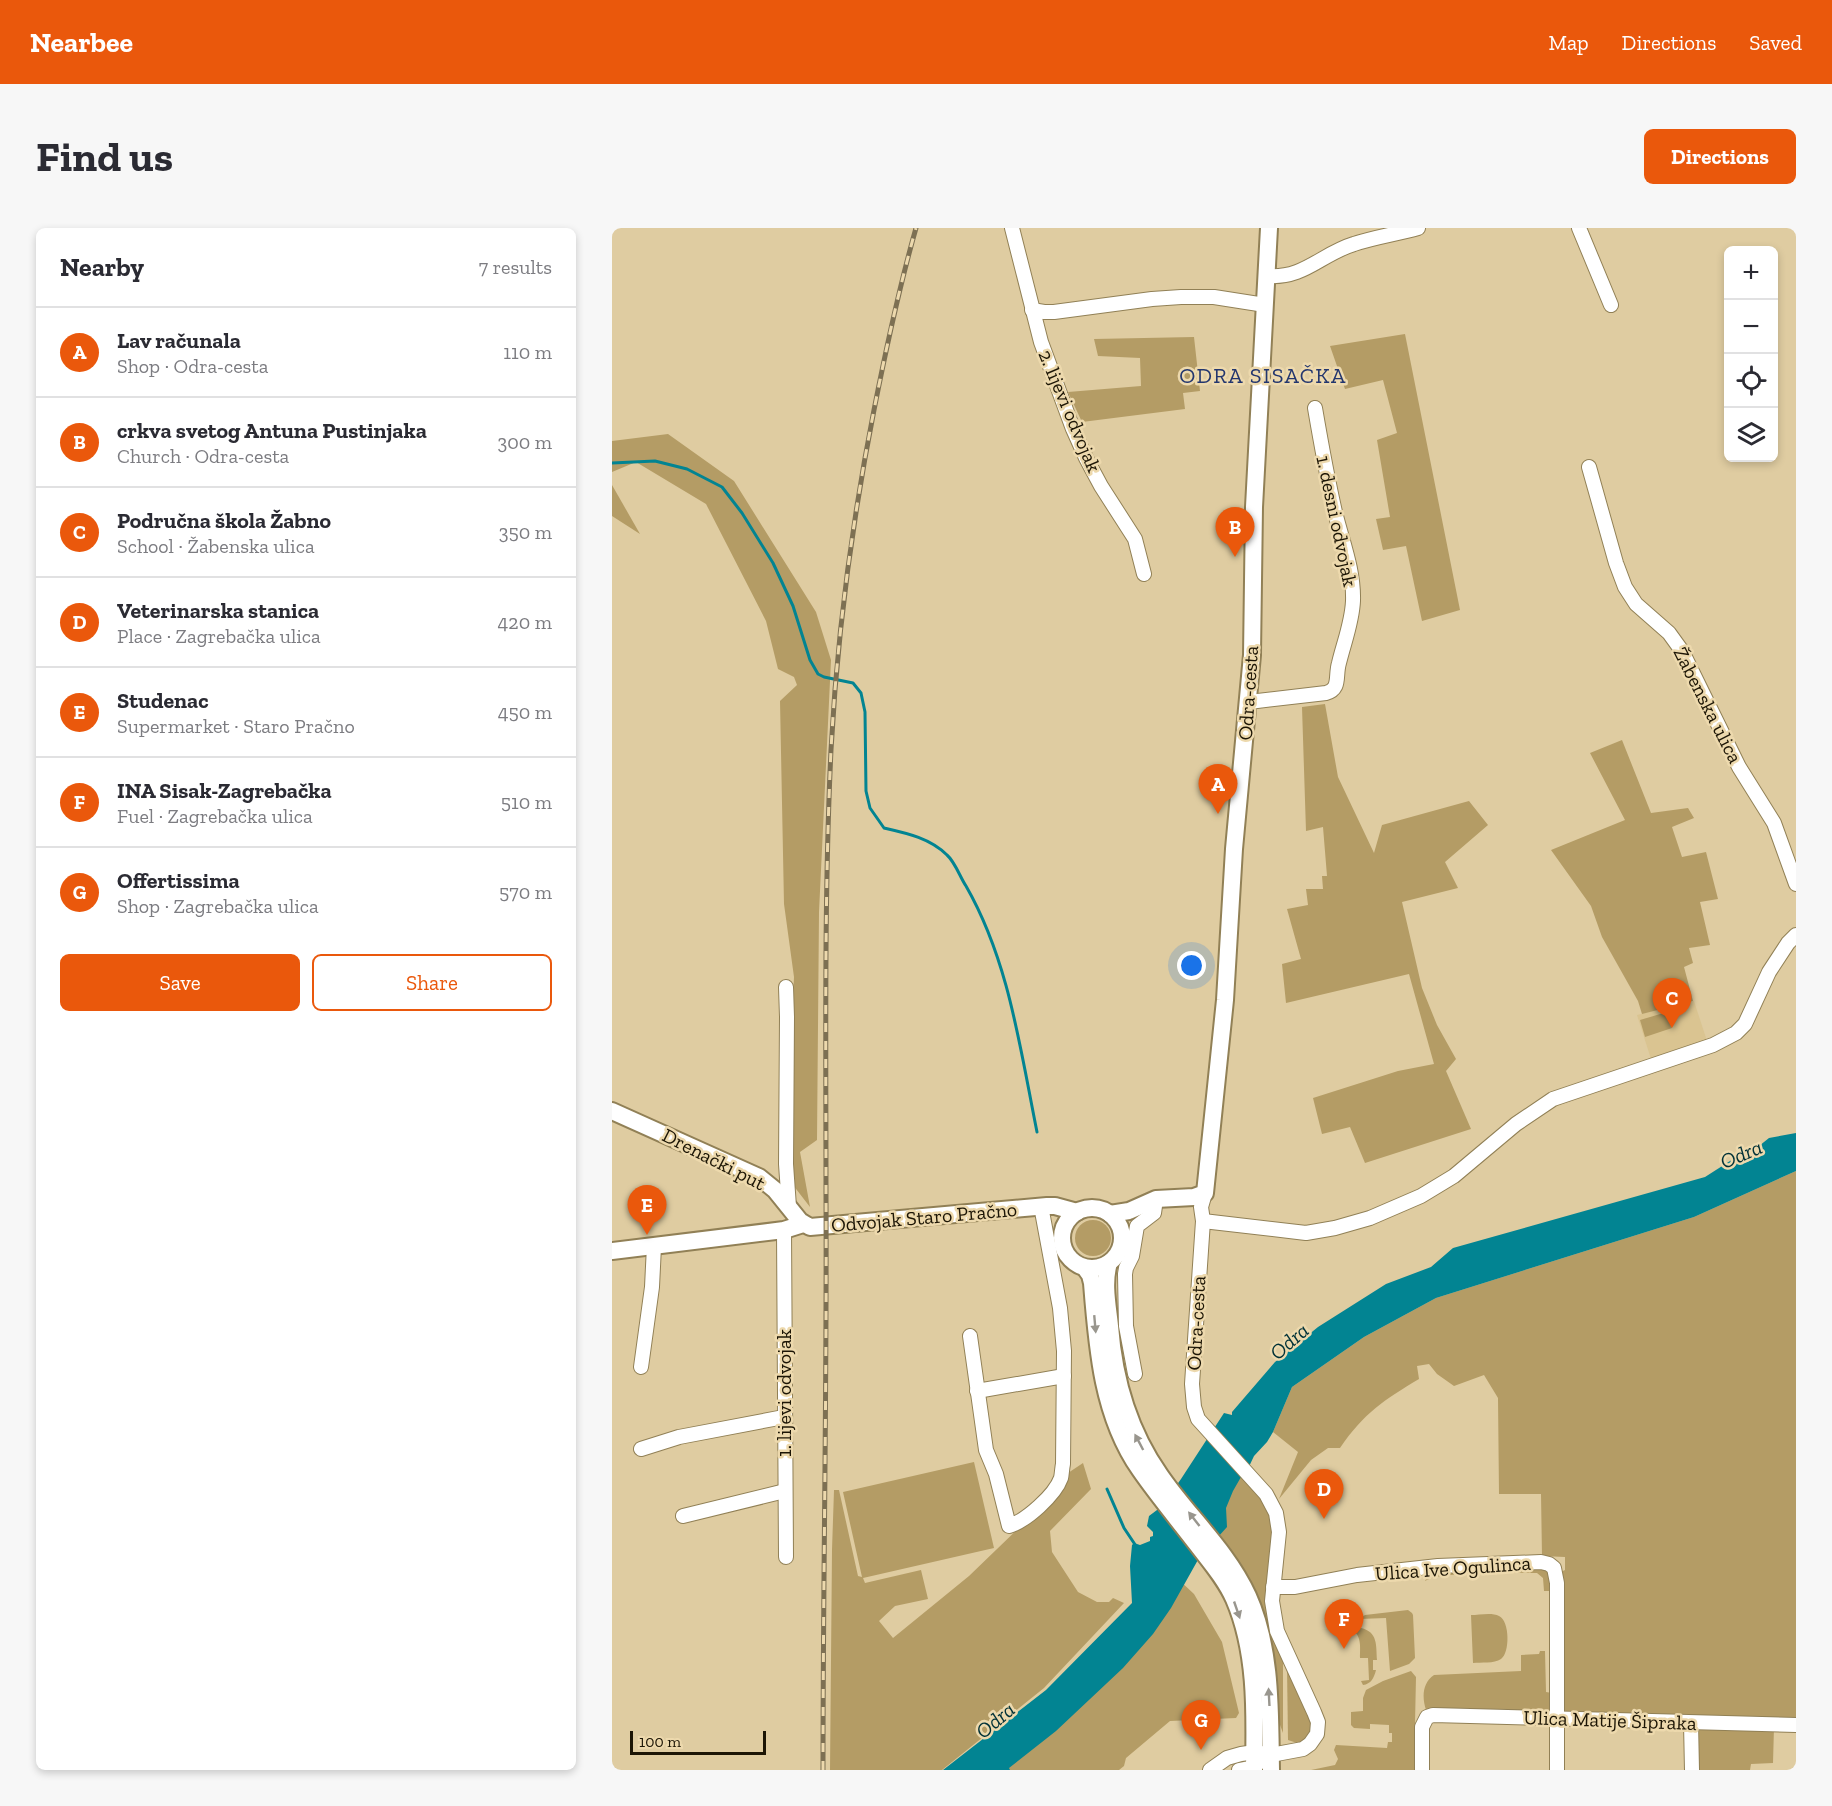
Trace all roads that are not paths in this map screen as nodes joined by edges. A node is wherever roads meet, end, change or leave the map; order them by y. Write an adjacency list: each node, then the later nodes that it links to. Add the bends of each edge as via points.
1 (1012, 228): 8 (street, 2. lijevi odvojak)
2 (1269, 228): 5 (main road, Odra-cesta)
3 (1418, 228): 5 (street, via 1352,244 1299,273)
4 (1579, 228): 7 (street)
5 (1267, 276): 6 (main road, Odra-cesta)
6 (1265, 305): 8 (street, via 1203,296 1054,312); 12 (main road, Odra-cesta)
7 (1611, 305)
8 (1032, 310): 11 (street, 2. lijevi odvojak, via 1073,429 1101,486 1135,538)
9 (1315, 408): 12 (street, 1. desni odvojak, via 1353,583 1349,630 1332,692)
10 (1589, 466): 13 (street, Žabenska ulica, via 1626,586 1636,604 1669,633 1682,651 1739,767 1774,823)
11 (1144, 574)
12 (1249, 702): 17 (main road, Odra-cesta)
13 (1796, 884)
14 (1796, 935): 23 (street, via 1776,961 1745,1024 1736,1033 1713,1045 1553,1099 1521,1120 1454,1176 1421,1196 1370,1218 1319,1232)
15 (786, 987): 20 (street)
16 (612, 1111): 20 (main road, Drenački put, via 759,1177)
17 (1205, 1193): 18 (main road); 23 (street, Odra-cesta, via 1207,1208)
18 (1149, 1203): 22 (main road); 27 (main road, via 1128,1222); 34 (street, via 1154,1213 1137,1227 1125,1274 1126,1326)
19 (1044, 1206): 21 (main road, Odvojak Staro Pračno); 24 (main road, Odvojak Staro Pračno, via 812,1227); 25 (main road, via 1060,1218); 35 (street, via 1060,1308)
20 (789, 1207): 24 (main road, Drenački put)
21 (1077, 1212): 22 (main road, via 1096,1208); 25 (main road)
22 (1110, 1214): 27 (main road, via 1118,1222)
23 (1203, 1221): 43 (street, Odra-cesta, via 1192,1384 1194,1407 1201,1424 1272,1503 1278,1521)
24 (803, 1224): 26 (main road, Odvojak Staro Pračno)
25 (1064, 1229): 31 (main road, via 1065,1250)
26 (784, 1230): 28 (main road, Odvojak Staro Pračno); 37 (street, 1. lijevi odvojak)
27 (1123, 1238): 30 (main road, via 1118,1255)
28 (654, 1246): 29 (main road, Odvojak Staro Pračno); 33 (street)
29 (612, 1251)
30 (1109, 1263): 31 (main road); 39 (main road, one-way to 30, via 1132,1428 1116,1372 1106,1281)
31 (1085, 1268): 39 (main road, one-way to 39, via 1092,1283 1096,1337 1111,1410 1138,1467)
32 (970, 1336): 36 (street)
33 (641, 1367)
34 (1135, 1374)
35 (1064, 1376): 36 (street); 36 (street, via 1061,1478 1025,1519 1009,1526 986,1449)
36 (977, 1391)
37 (784, 1417): 38 (street, via 679,1437); 40 (street, 1. lijevi odvojak)
38 (641, 1449)
39 (1156, 1482): 47 (main road, via 1248,1596 1256,1617 1268,1676)
40 (785, 1491): 41 (street); 42 (street, 1. lijevi odvojak)
41 (683, 1516)
42 (786, 1557)
43 (1273, 1587): 44 (street, Ulica Ive Ogulinca, via 1438,1566 1549,1564 1557,1575); 47 (street, via 1277,1631 1318,1727 1310,1744)
44 (1557, 1718): 45 (street, Ulica Matije Šipraka); 49 (street, Ulica Matije Šipraka, via 1434,1715 1422,1727); 50 (street)
45 (1691, 1723): 46 (street, Ulica Matije Šipraka); 51 (street)
46 (1796, 1725)
47 (1258, 1764): 48 (street, via 1227,1758)
48 (1210, 1770)
49 (1422, 1770)
50 (1557, 1770)
51 (1692, 1770)

